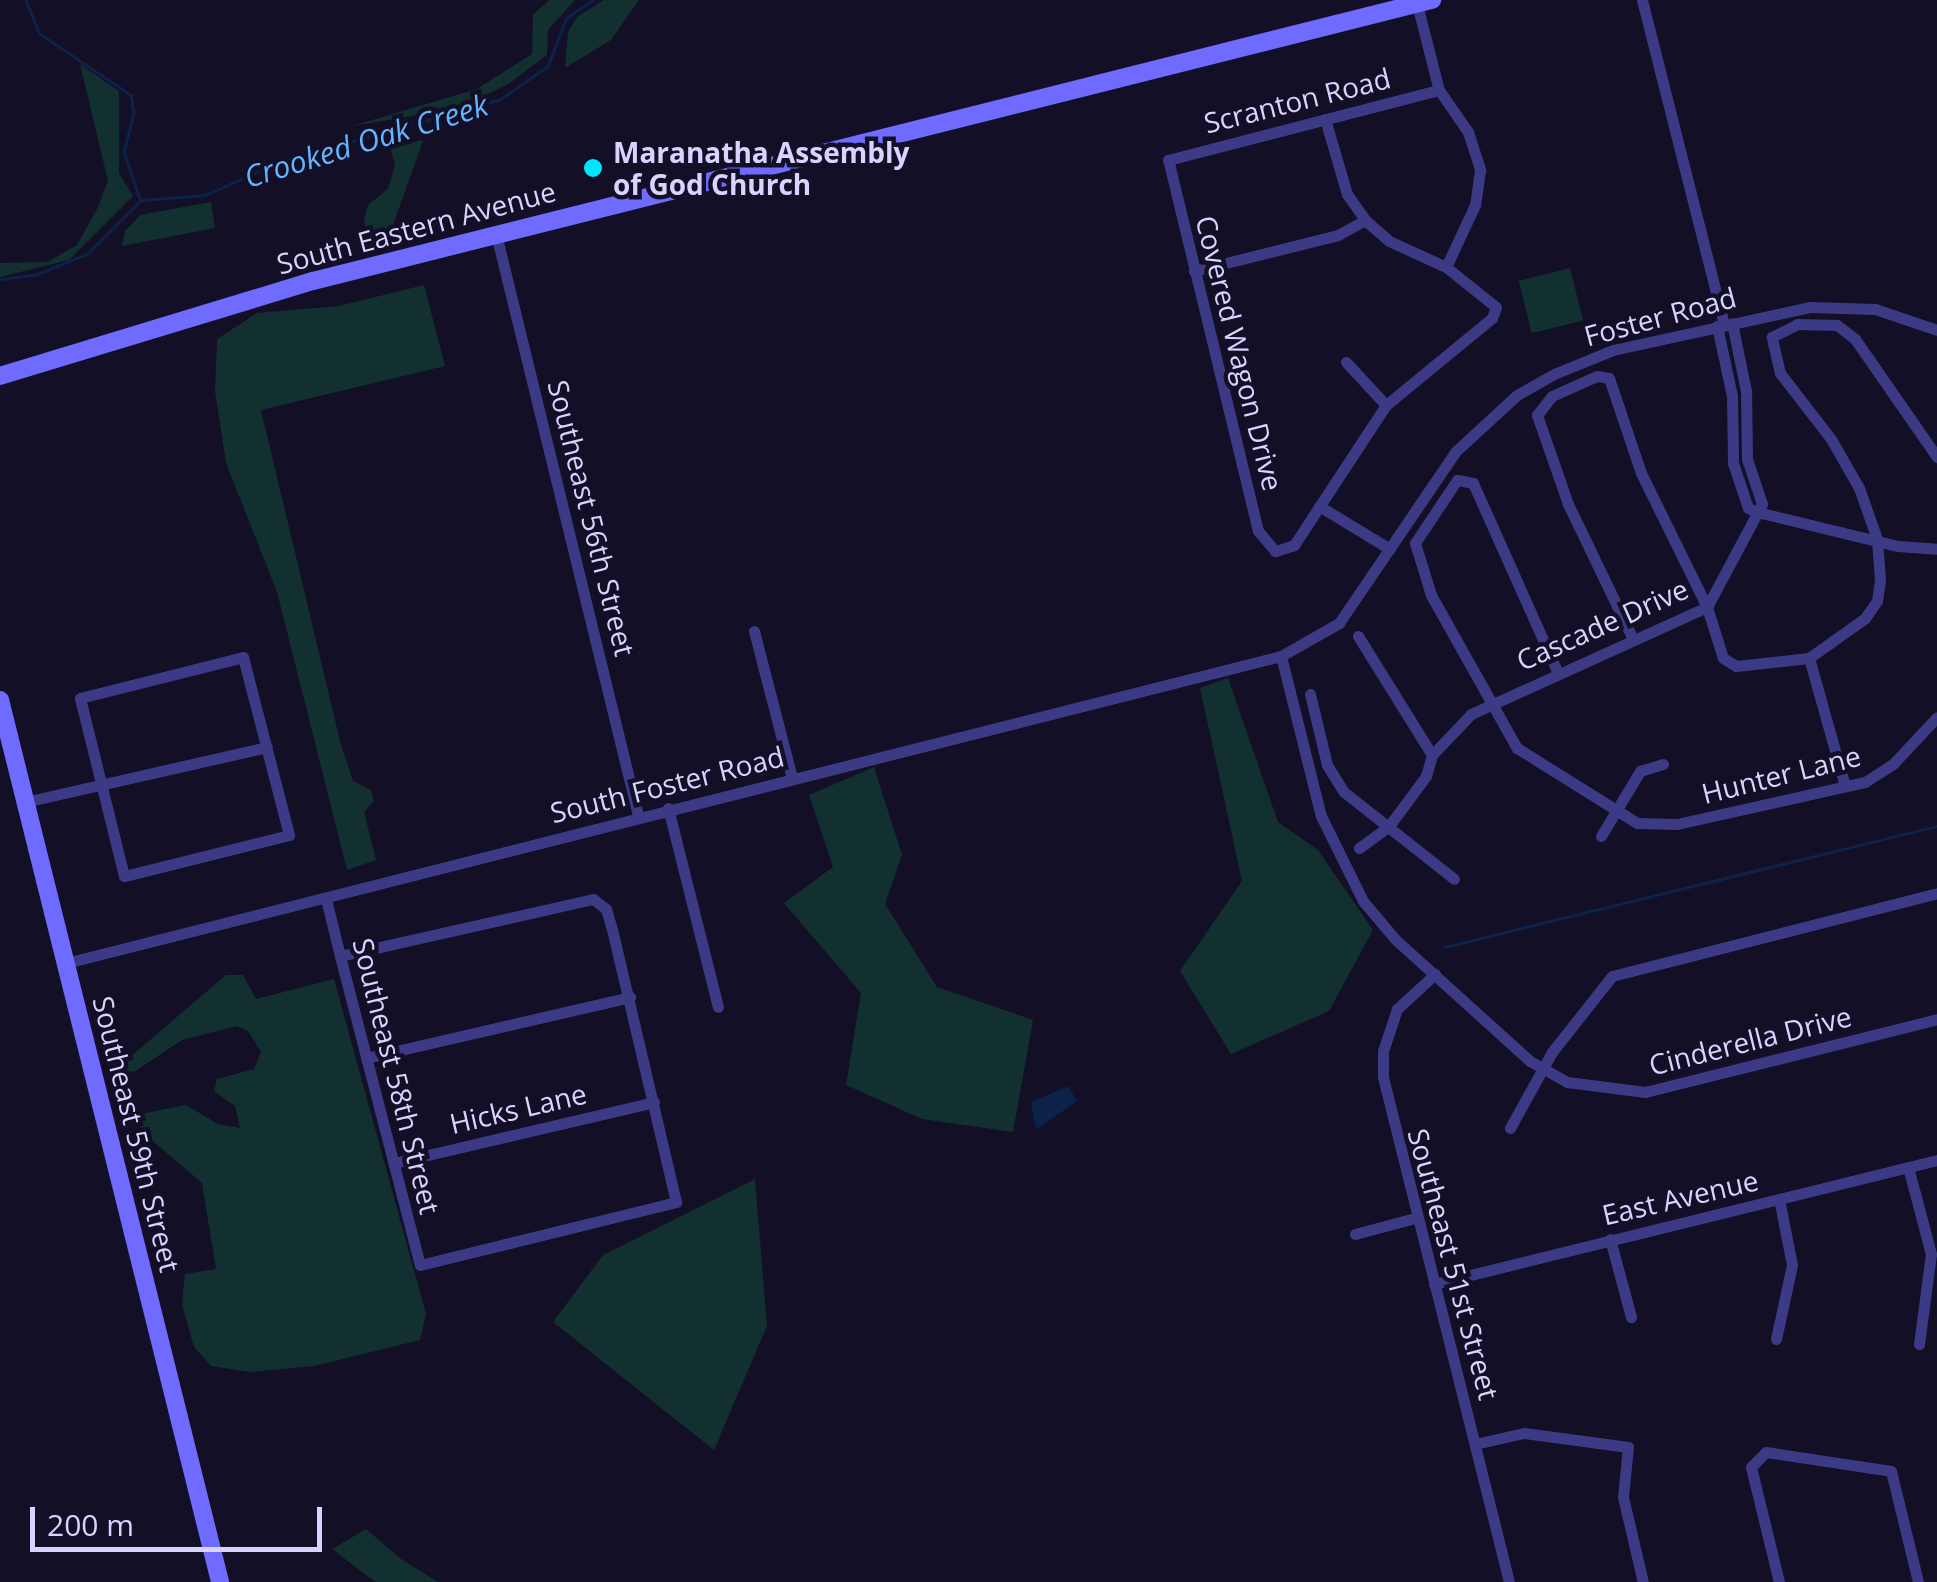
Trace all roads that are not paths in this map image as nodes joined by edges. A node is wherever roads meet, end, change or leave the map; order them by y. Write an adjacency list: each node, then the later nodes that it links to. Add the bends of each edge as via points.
1 (1642, 0): 10 (street)
2 (1425, 2): 3 (street); 7 (main road, South Eastern Avenue)
3 (1438, 90): 4 (street, Scranton Road); 8 (street, via 1468,132 1482,184)
4 (1325, 120): 5 (street, Scranton Road); 6 (street, via 1347,194)
5 (1168, 160): 9 (street, Covered Wagon Drive)
6 (1365, 220): 8 (street, via 1389,241); 9 (street, via 1338,235)
7 (496, 234): 13 (main road, South Eastern Avenue); 41 (street, Southeast 56th Street)
8 (1446, 266): 14 (street, via 1496,308 1492,318)
9 (1194, 271): 16 (street, Covered Wagon Drive, via 1258,531 1275,551 1294,545)
10 (1724, 324): 11 (street, Foster Road, via 1847,306); 17 (street, via 1746,392 1747,459 1762,504); 19 (street, Foster Road, via 1614,350 1517,395 1455,452)
11 (1937, 330)
12 (1346, 362): 14 (street)
13 (0, 376)
14 (1386, 405): 16 (street)
15 (1937, 457): 18 (street, via 1856,339 1837,325 1797,324 1772,338 1780,373 1847,463)
16 (1319, 506): 19 (street)
17 (1757, 512): 18 (street); 21 (street, Cascade Drive)
18 (1877, 539): 20 (street); 26 (street, via 1877,601)
19 (1390, 549): 25 (street, Foster Road, via 1339,622)
20 (1937, 549)
21 (1707, 607): 24 (street, Cascade Drive); 24 (street, via 1641,473 1609,378 1598,376 1552,396 1536,415 1568,504); 26 (street, via 1724,658 1736,666)
22 (754, 631): 35 (street)
23 (1358, 636): 33 (street)
24 (1633, 639): 27 (street, Cascade Drive)
25 (1281, 656): 35 (street, South Foster Road); 50 (street, Cinderella Drive, via 1338,860 1363,901)
26 (1809, 658): 37 (street)
27 (1557, 670): 29 (street, Cascade Drive); 29 (street, Hunter Lane, via 1473,484 1451,485 1414,550)
28 (1310, 694): 42 (street, via 1335,779)
29 (1489, 702): 33 (street, Cascade Drive); 40 (street, Hunter Lane, via 1518,748)
30 (1, 707): 38 (main road, Southeast 59th Street)
31 (1937, 716): 37 (street, Hunter Lane, via 1884,772)
32 (267, 748): 36 (street); 36 (street, via 244,657 80,698); 36 (street, via 288,835 124,876)
33 (1432, 755): 42 (street, Cascade Drive, via 1426,776)
34 (1663, 764): 40 (street, via 1640,771)
35 (792, 778): 39 (street, South Foster Road)
36 (101, 783): 38 (street)
37 (1844, 786): 40 (street, Hunter Lane, via 1677,824 1636,823)
38 (25, 802): 49 (main road, Southeast 59th Street)
39 (668, 808): 41 (street, South Foster Road); 52 (street)
40 (1615, 810): 43 (street)
41 (638, 815): 47 (street, South Foster Road)
42 (1388, 826): 44 (street, Cascade Drive); 45 (street)
43 (1601, 836)
44 (1359, 848)
45 (1454, 880)
46 (1937, 893): 55 (street, via 1612,976 1587,1000)
47 (326, 899): 48 (street, Southeast 58th Street); 49 (street, South Foster Road)
48 (340, 956): 51 (street, via 592,899 606,909); 54 (street, Southeast 58th Street)
49 (66, 962): 70 (main road, Southeast 59th Street)
50 (1435, 974): 55 (street, Cinderella Drive); 62 (street, Southeast 51st Street, via 1397,1010 1383,1051)
51 (630, 997): 54 (street); 56 (street)
52 (718, 1007)
53 (1937, 1019): 55 (street, Cinderella Drive, via 1645,1092 1587,1088)
54 (366, 1058): 59 (street, Southeast 58th Street)
55 (1546, 1070): 57 (street)
56 (654, 1102): 59 (street, Hicks Lane); 59 (street, Southeast 58th Street, via 676,1202 420,1265)
57 (1510, 1128)
58 (1937, 1160): 60 (street, East Avenue)
59 (394, 1163)
60 (1908, 1167): 61 (street, East Avenue); 68 (street, via 1930,1254)
61 (1778, 1199): 64 (street, East Avenue); 67 (street, via 1792,1265)
62 (1415, 1218): 63 (street); 65 (street, Southeast 51st Street)
63 (1355, 1234)
64 (1610, 1239): 65 (street, East Avenue); 66 (street)
65 (1434, 1284): 69 (street, Southeast 51st Street)
66 (1631, 1317)
67 (1776, 1338)
68 (1918, 1344)
69 (1475, 1444): 71 (street, Southeast 51st Street); 72 (street, via 1524,1433 1628,1447 1623,1496)
70 (220, 1582)
71 (1509, 1582)
72 (1643, 1582)
73 (1780, 1582): 74 (street, via 1752,1467 1758,1456 1783,1453 1891,1471)
74 (1918, 1582)

